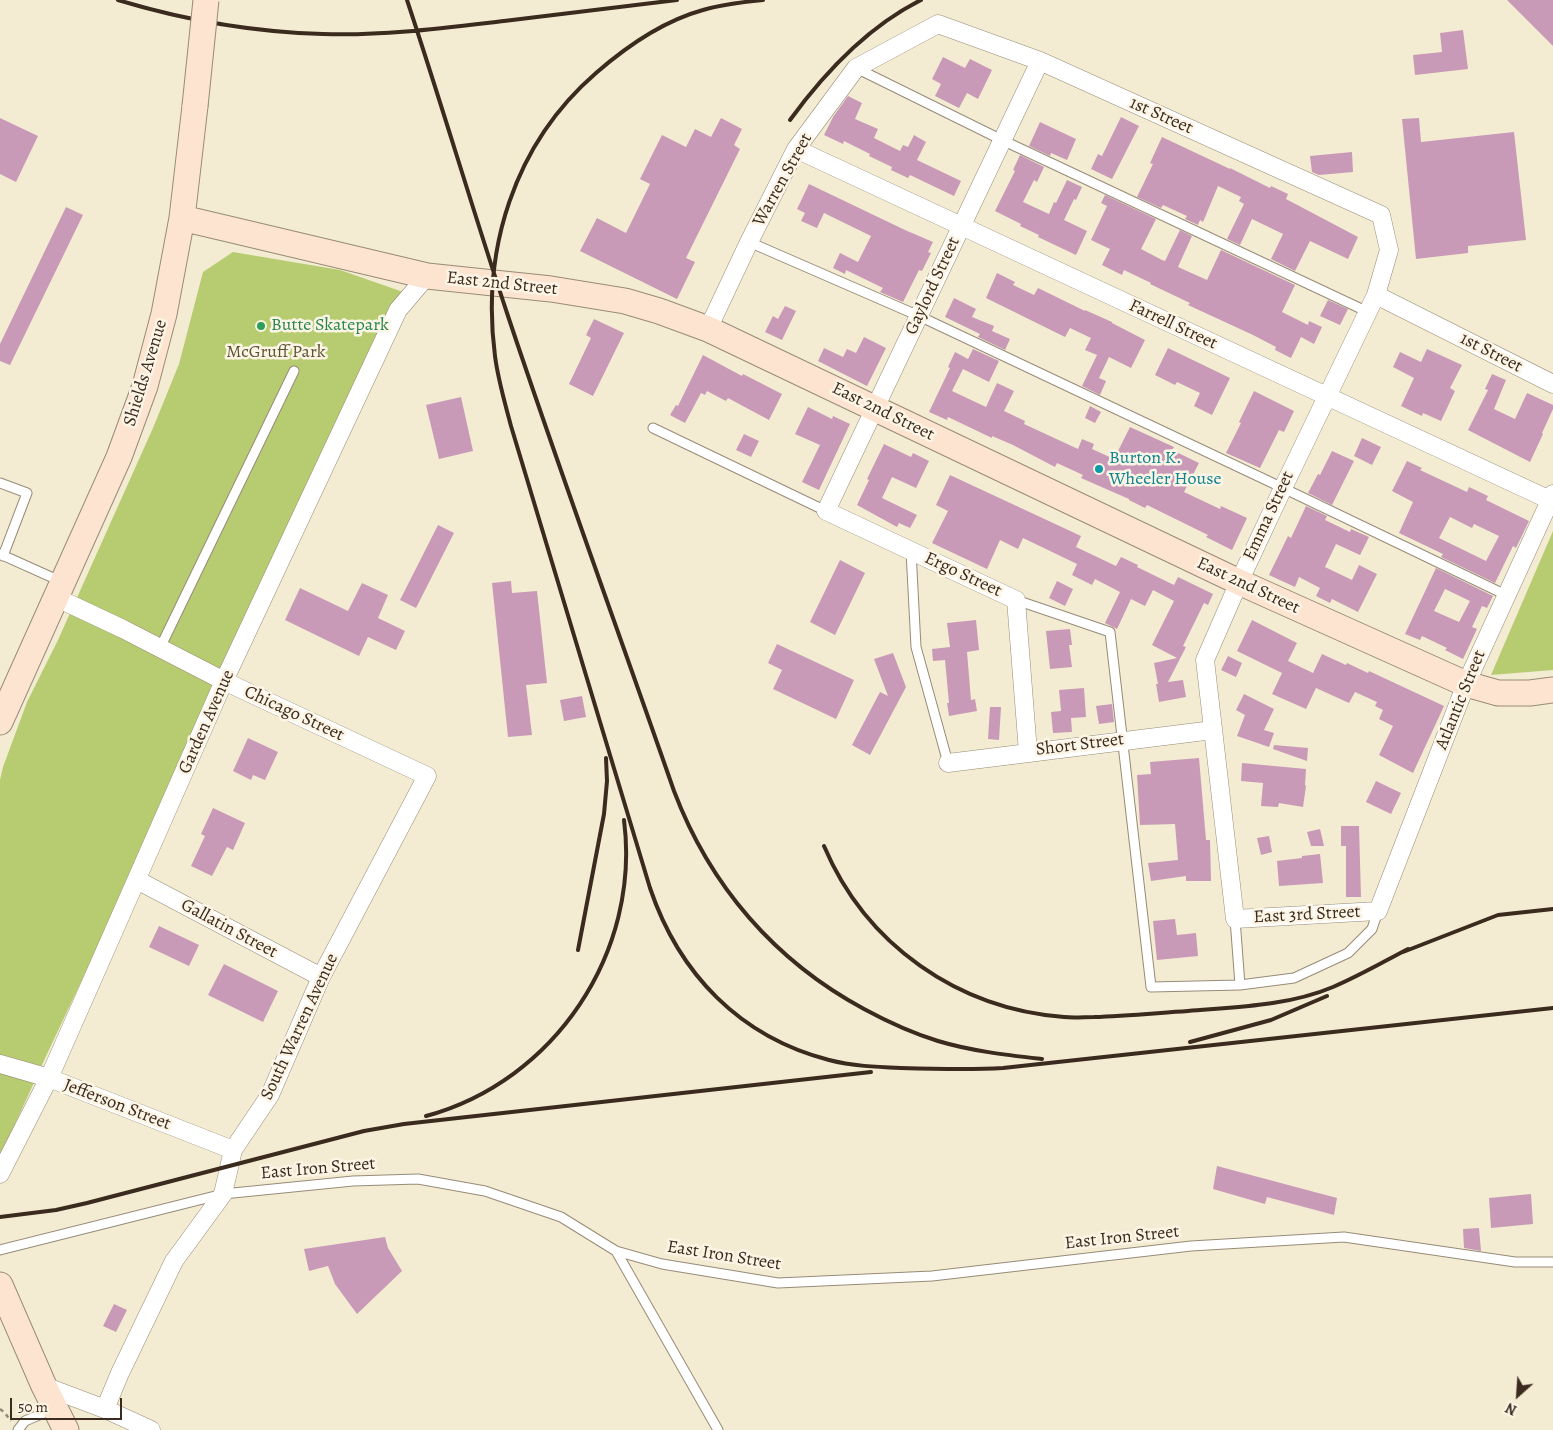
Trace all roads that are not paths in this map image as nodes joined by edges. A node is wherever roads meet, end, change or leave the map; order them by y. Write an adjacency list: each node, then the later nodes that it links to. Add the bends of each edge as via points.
1 (206, 0): 8 (street, Shields Avenue, bridge)
2 (938, 24): 3 (street, 1st Street); 4 (street, Warren Street)
3 (1040, 61): 5 (street, Gaylord Street); 7 (street, 1st Street)
4 (856, 68): 5 (lane); 6 (street, Warren Street)
5 (1002, 140): 9 (street, Gaylord Street); 13 (lane)
6 (796, 150): 9 (street, Farrell Street); 10 (street, Warren Street)
7 (1381, 215): 12 (street, Emma Street, via 1389,250)
8 (182, 218): 11 (street, East 2nd Street); 28 (street, Shields Avenue, via 164,314 145,386 119,457)
9 (961, 226): 14 (street, Gaylord Street); 18 (street, Farrell Street)
10 (749, 242): 14 (lane); 15 (street, Warren Street)
11 (427, 276): 15 (street, East 2nd Street, via 589,294 659,311); 32 (street, Garden Avenue, via 398,310)
12 (1376, 295): 13 (street, Emma Street); 17 (street, 1st Street)
13 (1368, 312): 18 (street, Emma Street)
14 (918, 316): 19 (street, Gaylord Street); 22 (lane)
15 (708, 329): 19 (street, East 2nd Street)
16 (294, 371): 31 (lane)
17 (1553, 384)
18 (1326, 396): 22 (street, Emma Street); 23 (street, Farrell Street)
19 (875, 408): 24 (street, Gaylord Street); 27 (street, East 2nd Street)
20 (653, 428): 24 (lane)
21 (0, 483): 26 (lane, via 27,493)
22 (1282, 488): 27 (street, Emma Street); 29 (lane)
23 (1552, 497): 29 (street, Atlantic Street)
24 (826, 511): 25 (street, Ergo Street)
25 (912, 551): 30 (street, Ergo Street); 39 (lane, via 916,647)
26 (2, 555): 28 (lane)
27 (1239, 582): 33 (street, East 2nd Street); 36 (street, Emma Street, via 1205,660)
28 (59, 590): 31 (street, Chicago Street); 35 (street, Shields Avenue)
29 (1506, 595): 33 (street, Atlantic Street)
30 (1016, 600): 37 (lane, via 1110,632); 38 (street, Ergo Street)
31 (160, 648): 32 (street, Chicago Street)
32 (224, 681): 40 (street, Chicago Street); 41 (street, Garden Avenue)
33 (1466, 684): 34 (street, East 2nd Street, via 1498,693); 42 (street, Atlantic Street)
34 (1553, 690)
35 (0, 722)
36 (1213, 730): 37 (street, Short Street); 43 (street, Emma Street)
37 (1124, 740): 38 (street, Short Street); 45 (lane, via 1151,987)
38 (1028, 752): 39 (street, Short Street)
39 (948, 763)
40 (427, 776): 44 (street, South Warren Avenue)
41 (137, 880): 44 (street, Gallatin Street); 47 (street, Garden Avenue)
42 (1378, 911): 43 (street, East 3rd Street); 45 (lane, via 1372,929 1348,953 1294,978)
43 (1235, 919): 45 (lane)
44 (321, 978): 48 (street, South Warren Avenue, via 270,1095)
45 (1240, 985)
46 (0, 1064): 47 (street, Jefferson Street)
47 (49, 1078): 48 (street, Jefferson Street); 49 (street, Garden Avenue)
48 (233, 1150): 50 (street, South Warren Avenue)
49 (0, 1174)
50 (223, 1194): 51 (lane, East Iron Street); 52 (lane, East Iron Street, via 418,1178 485,1191 561,1217); 57 (street, South Warren Avenue, via 174,1261)
51 (0, 1250)
52 (616, 1250): 53 (lane, East Iron Street, via 662,1264 778,1283 932,1276 1191,1246 1344,1237 1515,1262); 61 (lane)
53 (1553, 1262)
54 (0, 1285): 55 (street)
55 (44, 1386): 56 (street); 57 (street)
56 (55, 1408): 58 (lane); 59 (street)
57 (105, 1409): 60 (street)
58 (16, 1427)
59 (66, 1430)
60 (151, 1430)
61 (718, 1430)

